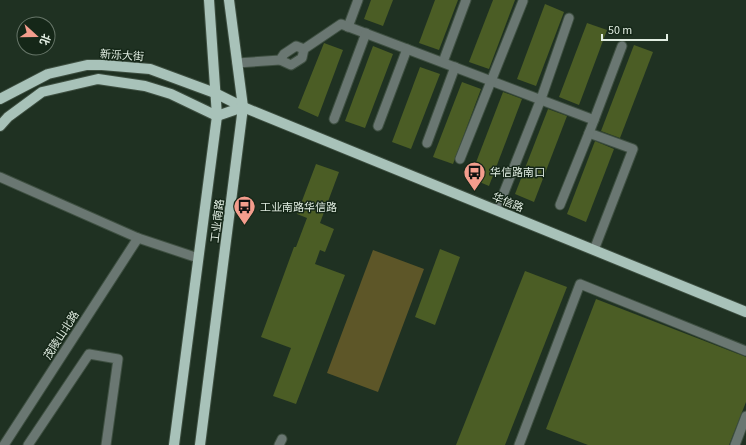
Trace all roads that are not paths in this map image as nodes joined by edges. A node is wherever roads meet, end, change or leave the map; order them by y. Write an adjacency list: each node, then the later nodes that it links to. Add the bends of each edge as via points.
1 (209, 0): 17 (main road, 工业南路)
2 (229, 0): 14 (main road, 工业南路)
3 (358, 0): 7 (street)
4 (466, 0): 13 (street)
5 (523, 1): 16 (street)
6 (569, 18): 19 (street)
7 (348, 27): 8 (street); 10 (street, via 341,24)
8 (366, 33): 11 (street); 22 (street)
9 (622, 46): 23 (street)
10 (304, 49): 12 (street, via 296,46); 12 (street, via 302,58 291,65)
11 (407, 49): 13 (street); 25 (street)
12 (280, 60): 14 (street)
13 (443, 62): 15 (street)
14 (237, 63): 20 (main road, 工业南路)
15 (454, 67): 16 (street); 27 (street)
16 (492, 81): 19 (street); 28 (street)
17 (215, 93): 18 (main road, 新泺大街, via 150,69 87,65 48,74); 20 (main road, 新泺大街); 21 (main road, 工业南路)
18 (0, 99)
19 (541, 99): 23 (street); 31 (street)
20 (243, 106): 21 (main road); 31 (main road, 华信路); 42 (main road, 工业南路)
21 (217, 116): 24 (main road, via 171,94 145,86 98,79 42,92); 34 (main road, 工业南路)
22 (334, 118)
23 (594, 120): 26 (street)
24 (0, 126)
25 (378, 126)
26 (589, 133): 30 (street); 33 (street, via 633,149)
27 (427, 143)
28 (460, 159)
29 (0, 176): 32 (street)
30 (560, 205)
31 (497, 210): 33 (main road, 华信路)
32 (138, 238): 34 (street); 38 (street, 茂陵山北路)
33 (594, 250): 35 (main road, 华信路)
34 (198, 258): 41 (main road, 工业南路)
35 (746, 312)
36 (746, 350): 43 (street, via 580,284)
37 (746, 416): 44 (street)
38 (4, 445)
39 (28, 445): 40 (street, via 90,354 118,359)
40 (106, 445)
41 (174, 445)
42 (200, 445)
43 (519, 445)
44 (735, 445)

